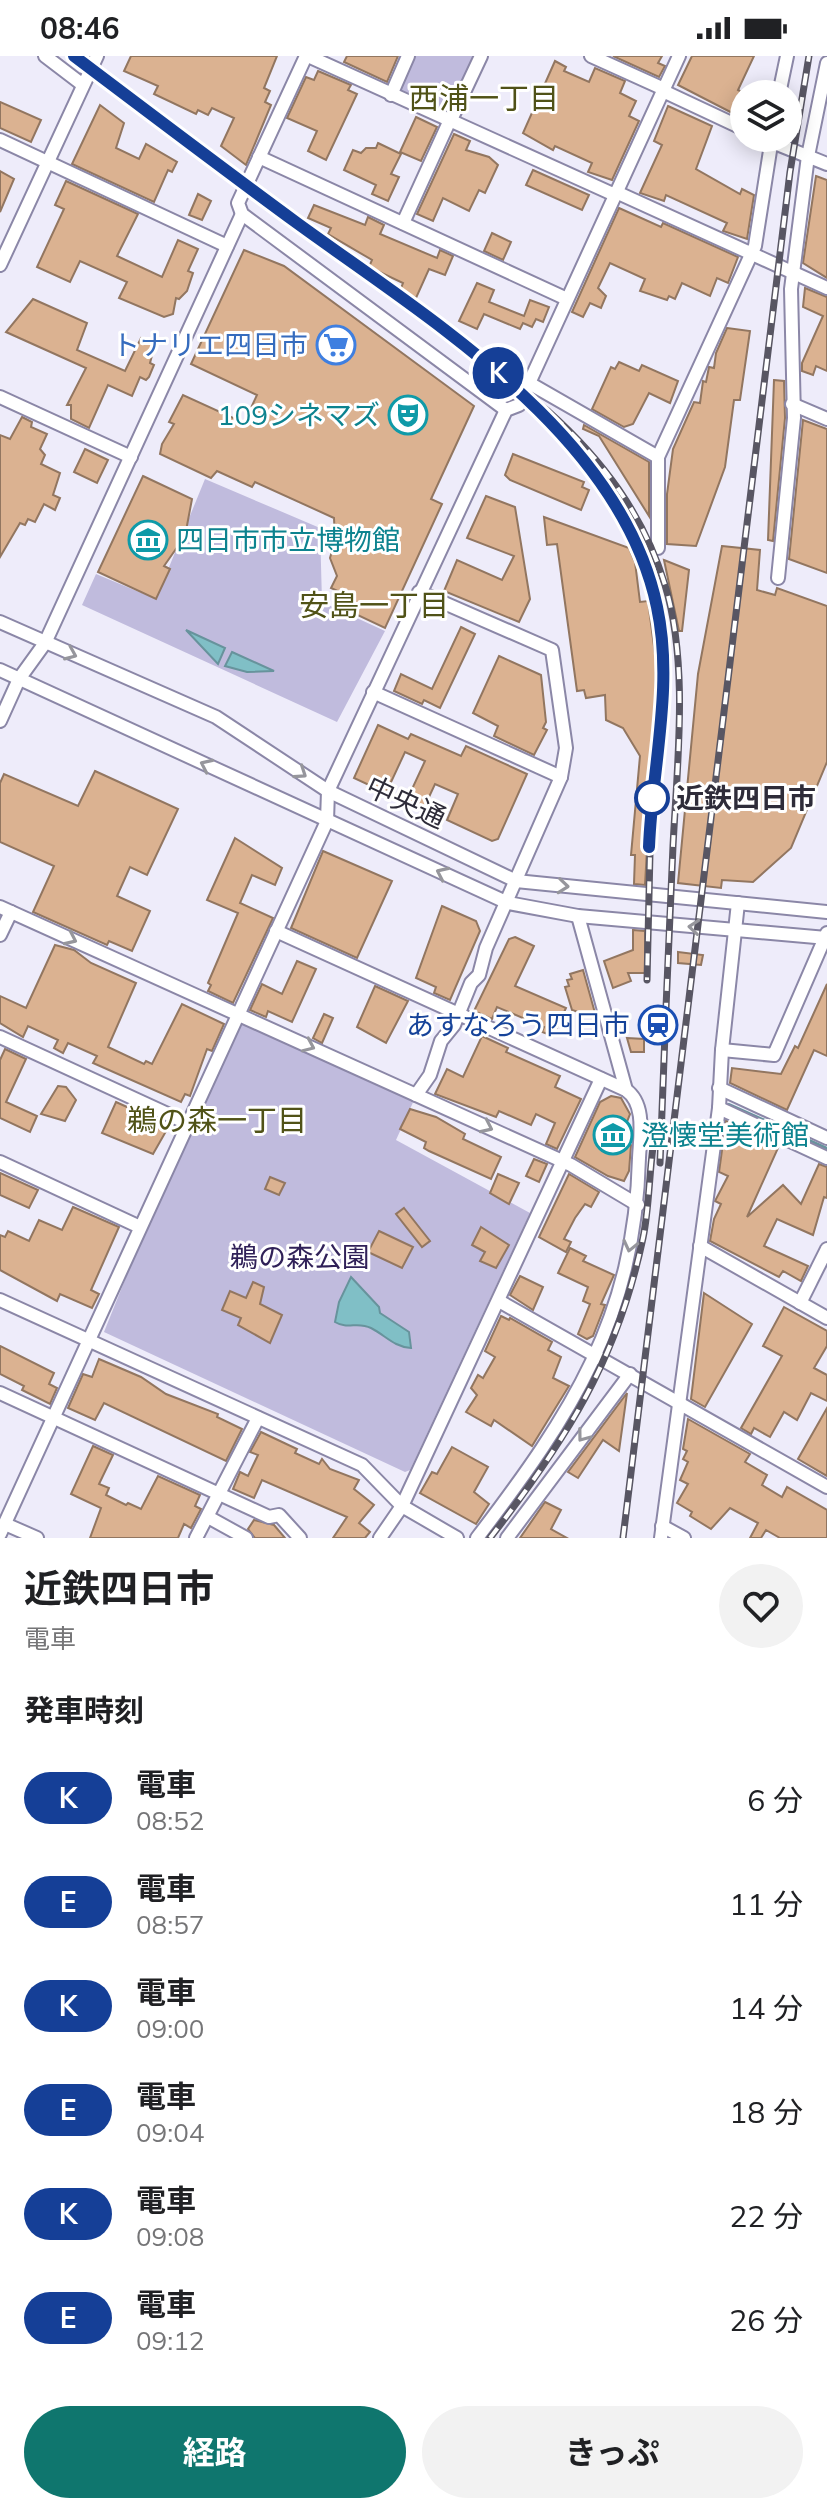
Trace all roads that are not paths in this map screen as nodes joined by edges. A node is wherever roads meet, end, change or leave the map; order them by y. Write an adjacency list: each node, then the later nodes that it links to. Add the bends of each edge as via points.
1 (45, 56): 11 (street)
2 (307, 56): 13 (street); 20 (street)
3 (408, 56): 13 (street)
4 (481, 56): 14 (street)
5 (593, 56): 12 (street)
6 (679, 56): 12 (street)
7 (787, 56): 10 (street)
8 (93, 57): 11 (street)
9 (827, 63): 19 (street)
10 (782, 80)
11 (83, 85): 21 (street)
12 (663, 90): 15 (street); 23 (street)
13 (391, 95): 14 (street)
14 (450, 122): 23 (street); 25 (street)
15 (730, 122)
16 (0, 140): 21 (street)
17 (768, 152): 27 (street, via 765,198)
18 (799, 152): 19 (street)
19 (808, 156): 22 (street); 29 (street)
20 (259, 157): 24 (street, via 238,203); 25 (street)
21 (47, 162): 26 (street); 28 (street)
22 (827, 164)
23 (615, 193): 27 (street); 31 (street)
24 (242, 214): 26 (street); 35 (street)
25 (403, 223): 31 (street)
26 (227, 246): 37 (street)
27 (752, 254): 29 (street); 38 (street)
28 (0, 265)
29 (793, 273): 30 (street); 34 (street)
30 (827, 288)
31 (567, 299): 32 (street)
32 (529, 383): 35 (street, via 519,405); 38 (street)
33 (0, 397): 37 (street)
34 (792, 404): 36 (street); 40 (street)
35 (506, 410): 41 (street)
36 (827, 419)
37 (131, 457): 43 (street)
38 (658, 457): 39 (street)
39 (658, 548)
40 (778, 578)
41 (419, 592): 46 (street); 48 (street, via 552,650 566,748)
42 (0, 622): 43 (street, 中央通)
43 (45, 643): 45 (street); 49 (street, 中央通, one-way to 49, via 216,717)
44 (0, 670): 45 (street, 中央通)
45 (19, 679): 47 (street); 50 (street, 中央通, one-way to 45)
46 (373, 692): 48 (street); 49 (street)
47 (0, 721)
48 (561, 777): 51 (street)
49 (328, 791): 50 (street); 51 (street, 中央通)
50 (327, 821): 52 (street, 中央通, one-way to 50); 57 (street)
51 (516, 881): 52 (street); 53 (street, 中央通, one-way to 53)
52 (508, 903): 56 (street, 中央通); 61 (street)
53 (738, 903): 55 (street, 中央通); 58 (street)
54 (5, 909): 59 (street); 62 (street, one-way to 62)
55 (827, 912)
56 (578, 916): 58 (street, 中央通, one-way to 56); 67 (street)
57 (276, 931): 61 (street); 62 (street)
58 (736, 931): 60 (street, 中央通); 64 (street)
59 (0, 935)
60 (826, 936): 64 (street, via 774,1055)
61 (457, 1013): 65 (street); 68 (street)
62 (237, 1016): 68 (street, one-way to 68); 70 (street)
63 (0, 1037): 70 (street)
64 (722, 1050): 66 (street)
65 (601, 1079): 67 (street); 74 (street)
66 (719, 1088): 69 (street); 71 (street)
67 (626, 1090): 75 (street, via 634,1095 640,1115)
68 (416, 1095): 74 (street, one-way to 74)
69 (719, 1108): 72 (street); 77 (street)
70 (187, 1123): 76 (street)
71 (827, 1138)
72 (827, 1158)
73 (0, 1162): 76 (street)
74 (563, 1162): 75 (street); 80 (street)
75 (638, 1205): 84 (street, one-way to 84, via 615,1306)
76 (140, 1227): 83 (street)
77 (700, 1246): 81 (street); 87 (street)
78 (827, 1249): 81 (street)
79 (0, 1300): 83 (street)
80 (499, 1301): 84 (street); 92 (street)
81 (800, 1303): 82 (street)
82 (827, 1318)
83 (88, 1340): 88 (street); 89 (street)
84 (597, 1357): 85 (street); 102 (street, via 550,1438)
85 (630, 1374): 87 (street); 103 (street, one-way to 103)
86 (0, 1393): 88 (street)
87 (679, 1402): 90 (street); 95 (street)
88 (53, 1418): 91 (street); 94 (street)
89 (258, 1418): 91 (street); 92 (street, via 362,1465)
90 (827, 1487)
91 (220, 1495): 93 (street); 99 (street, via 269,1517 279,1515)
92 (402, 1506): 100 (street); 101 (street)
93 (208, 1517): 97 (street); 98 (street)
94 (2, 1529): 96 (street)
95 (662, 1532): 104 (street)
96 (37, 1538)
97 (196, 1538)
98 (246, 1538)
99 (300, 1538)
100 (380, 1538)
101 (457, 1538)
102 (477, 1538)
103 (507, 1538)
104 (684, 1538)

